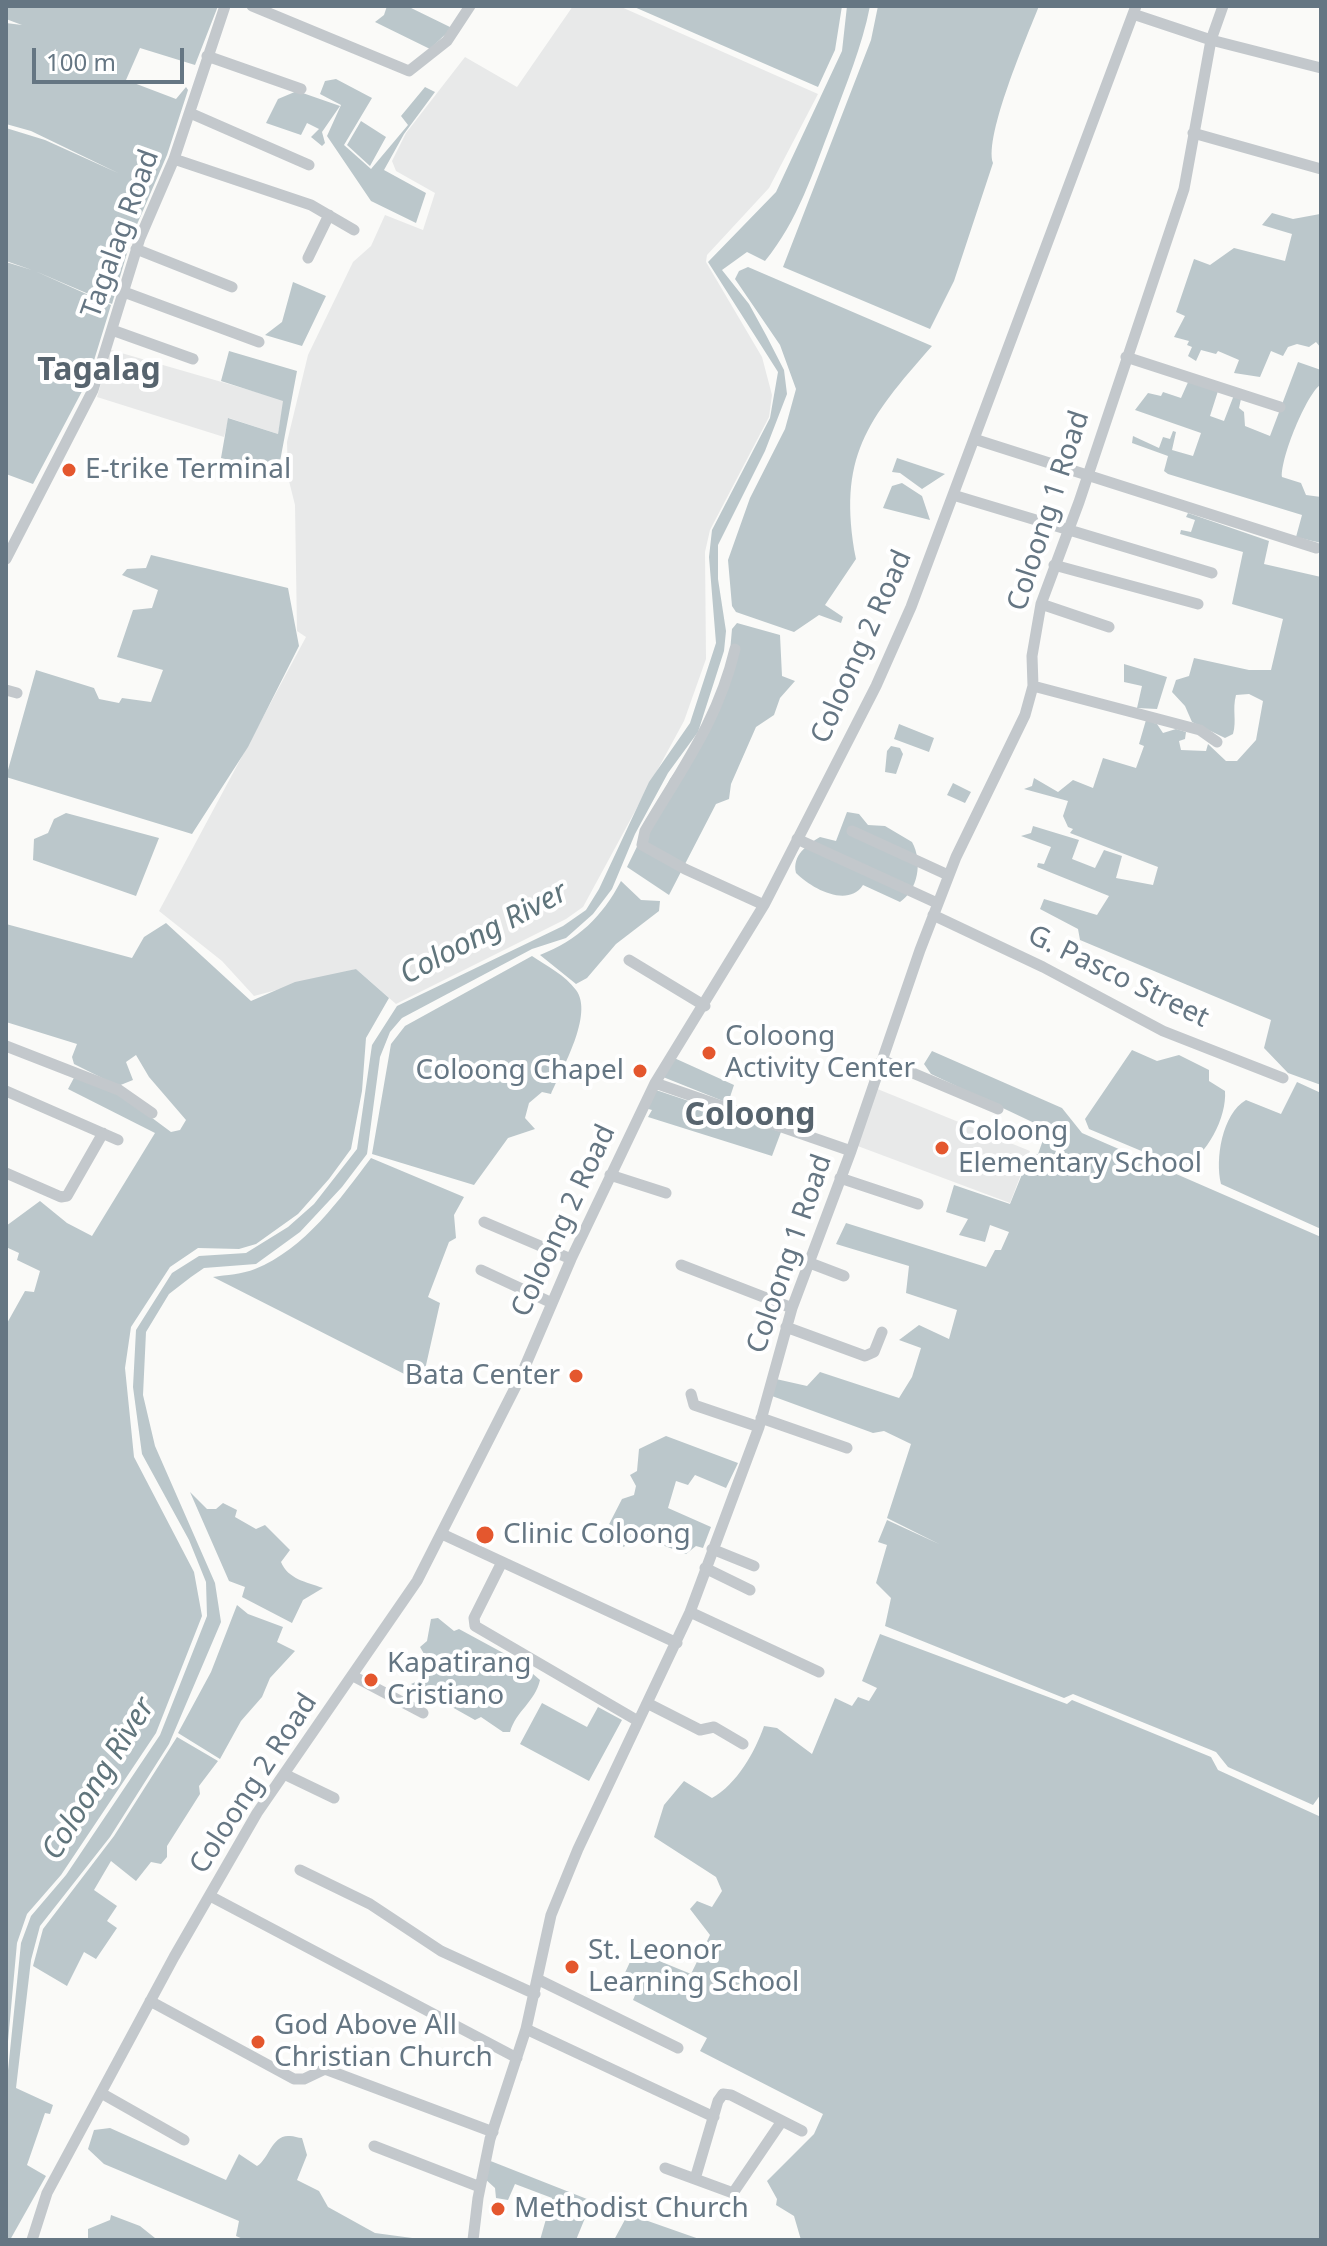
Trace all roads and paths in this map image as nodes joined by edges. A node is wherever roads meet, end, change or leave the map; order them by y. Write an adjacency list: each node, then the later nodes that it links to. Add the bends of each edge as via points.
1 (225, 6): 7 (street, Tagalag Road)
2 (252, 6): 3 (street, via 409,71 447,41)
3 (470, 6)
4 (1223, 6): 6 (street, Coloong 1 Road)
5 (1134, 10): 6 (street); 26 (street, Coloong 2 Road)
6 (1211, 40): 8 (street); 11 (street, Coloong 1 Road)
7 (207, 56): 9 (street); 10 (street, Tagalag Road)
8 (1321, 68)
9 (301, 89)
10 (190, 113): 12 (street, Tagalag Road); 13 (street)
11 (1193, 133): 14 (street); 23 (street, Coloong 1 Road, via 1184,189)
12 (174, 159): 15 (street); 17 (street, Tagalag Road)
13 (309, 165)
14 (1321, 169)
15 (329, 215): 16 (street); 18 (street)
16 (354, 230)
17 (136, 249): 19 (street); 20 (street, Tagalag Road)
18 (308, 258)
19 (232, 287)
20 (124, 292): 21 (street, Tagalag Road); 22 (street)
21 (112, 330): 24 (street); 31 (street, Tagalag Road, via 93,390)
22 (259, 342)
23 (1126, 357): 25 (street); 27 (street, Coloong 1 Road)
24 (193, 359)
25 (1280, 407)
26 (974, 439): 27 (street); 28 (street, Coloong 2 Road)
27 (1086, 477): 29 (street, Coloong 1 Road); 30 (street)
28 (953, 495): 29 (street); 41 (street, Coloong 2 Road, via 876,686)
29 (1069, 530): 32 (street, Coloong 1 Road); 33 (street)
30 (1316, 548)
31 (6, 559)
32 (1054, 565): 34 (street, Coloong 1 Road); 35 (street)
33 (1212, 573)
34 (1041, 604): 36 (street); 38 (street, Coloong 1 Road)
35 (1198, 604)
36 (1109, 627)
37 (735, 649): 43 (street, via 715,713 645,831 642,845)
38 (1033, 686): 39 (street, via 1200,730); 42 (street, Coloong 1 Road, via 1025,715)
39 (1217, 742)
40 (852, 831): 42 (street)
41 (797, 839): 43 (street, Coloong 2 Road); 44 (street, G. Pasco Street)
42 (948, 875): 44 (street, Coloong 1 Road)
43 (764, 905): 46 (street, Coloong 2 Road)
44 (935, 909): 48 (street, Coloong 1 Road); 49 (street, G. Pasco Street, via 1163,1031)
45 (629, 960): 46 (street)
46 (705, 1006): 50 (street, Coloong 2 Road)
47 (6, 1046): 53 (street, via 119,1090)
48 (882, 1060): 52 (street); 56 (street, Coloong 1 Road)
49 (1283, 1078)
50 (655, 1083): 56 (street); 58 (street, Coloong 2 Road)
51 (6, 1091): 54 (street)
52 (998, 1109)
53 (152, 1113)
54 (103, 1133): 55 (street); 57 (street, via 67,1196)
55 (118, 1140)
56 (851, 1151): 59 (street, Coloong 1 Road)
57 (6, 1173)
58 (610, 1175): 60 (street); 63 (street, Coloong 2 Road)
59 (840, 1178): 61 (street); 64 (street, Coloong 1 Road)
60 (666, 1193)
61 (918, 1204)
62 (484, 1222): 63 (street)
63 (571, 1259): 68 (street, Coloong 2 Road)
64 (810, 1263): 67 (street); 69 (street, Coloong 1 Road)
65 (681, 1265): 69 (street)
66 (481, 1270): 68 (street)
67 (844, 1276)
68 (552, 1303): 75 (street, Coloong 2 Road)
69 (792, 1308): 70 (street, Coloong 1 Road)
70 (786, 1327): 71 (street, via 865,1356 874,1352); 73 (street, Coloong 1 Road)
71 (882, 1332)
72 (691, 1394): 73 (street, via 694,1405)
73 (760, 1423): 74 (street); 76 (street, Coloong 1 Road)
74 (847, 1448)
75 (442, 1534): 77 (street); 84 (street, Coloong 2 Road)
76 (712, 1549): 78 (street); 79 (street, Coloong 1 Road)
77 (502, 1562): 82 (street); 87 (street, via 474,1618 475,1626)
78 (754, 1566)
79 (705, 1568): 80 (street); 81 (street, Coloong 1 Road)
80 (750, 1590)
81 (690, 1612): 82 (street, Coloong 1 Road); 83 (street)
82 (677, 1643): 85 (street, Coloong 1 Road)
83 (819, 1672)
84 (353, 1676): 86 (street); 89 (street, Coloong 2 Road)
85 (647, 1703): 87 (street, Coloong 1 Road); 88 (street, via 700,1730 714,1727)
86 (423, 1713)
87 (638, 1721): 93 (street, Coloong 1 Road, via 551,1915)
88 (743, 1744)
89 (284, 1774): 90 (street); 92 (street, Coloong 2 Road)
90 (334, 1798)
91 (300, 1870): 94 (street, via 370,1904 441,1951)
92 (210, 1896): 95 (street, Coloong 2 Road); 98 (street)
93 (537, 1979): 94 (street, Coloong 1 Road); 97 (street)
94 (535, 1994): 96 (street, Coloong 1 Road)
95 (150, 2001): 99 (street, Coloong 2 Road); 103 (street, via 294,2079 325,2069)
96 (526, 2029): 98 (street, Coloong 1 Road); 100 (street)
97 (678, 2048)
98 (517, 2058): 103 (street, Coloong 1 Road)
99 (101, 2093): 104 (street); 109 (street, Coloong 2 Road, via 47,2193)
100 (714, 2117): 101 (street, via 720,2097 728,2094); 107 (street)
101 (782, 2121): 102 (street); 107 (street, via 733,2193)
102 (802, 2131)
103 (493, 2132): 108 (street, Coloong 1 Road)
104 (184, 2140)
105 (374, 2146): 108 (street)
106 (665, 2168): 107 (street)
107 (695, 2179)
108 (480, 2187): 110 (street, Coloong 1 Road)
109 (32, 2240)
110 (473, 2240)

